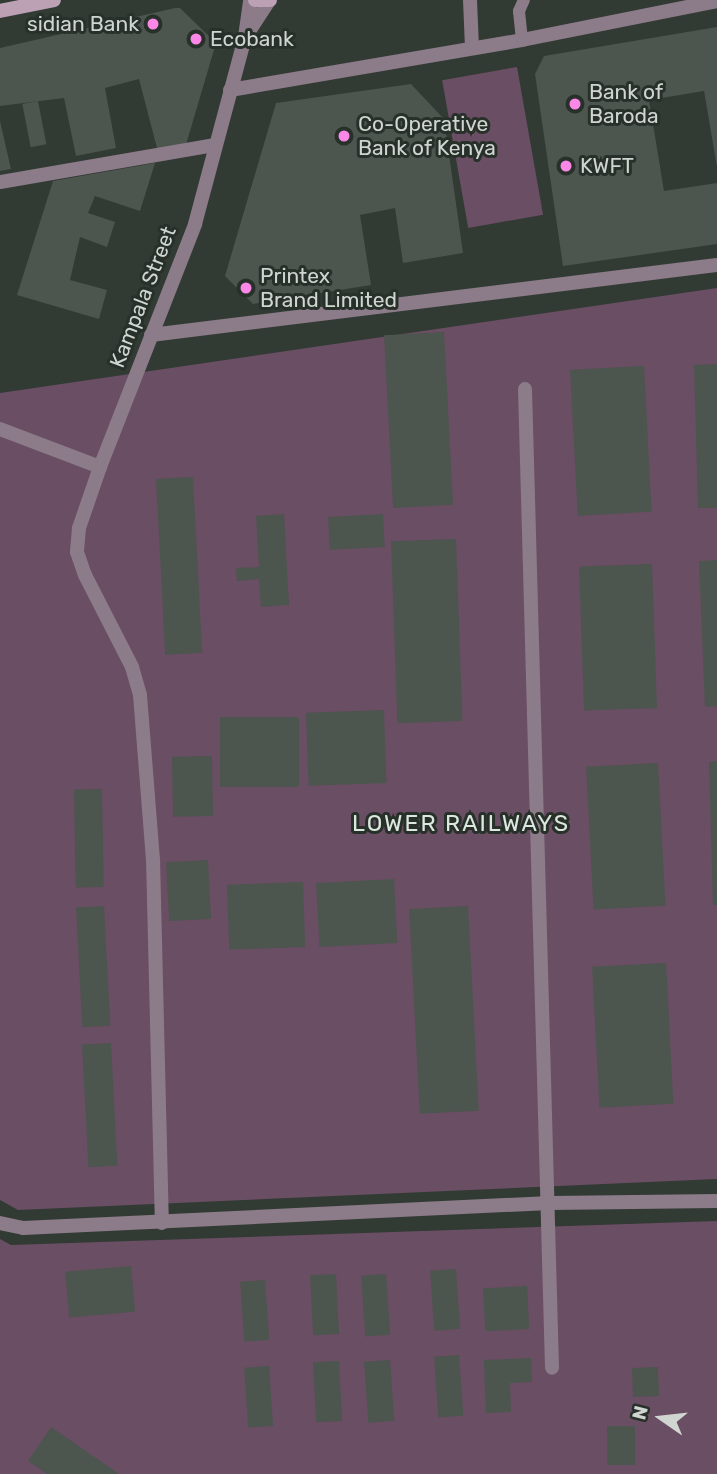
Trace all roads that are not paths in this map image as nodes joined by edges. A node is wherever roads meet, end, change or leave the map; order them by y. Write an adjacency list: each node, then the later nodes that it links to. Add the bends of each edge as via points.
1 (54, 0): 9 (main road)
2 (250, 0): 10 (street, Kampala Street)
3 (256, 0): 4 (main road)
4 (269, 0): 10 (street, Kampala Street)
5 (470, 0): 12 (street)
6 (524, 0): 11 (lane, via 519,11)
7 (717, 1): 8 (street)
8 (678, 4): 11 (street)
9 (0, 11)
10 (246, 37): 13 (street, Kampala Street)
11 (522, 40): 12 (street)
12 (472, 48): 13 (street)
13 (230, 90): 14 (street, Kampala Street)
14 (214, 145): 15 (street); 17 (street, Kampala Street, via 195,223)
15 (0, 182)
16 (717, 265): 17 (street)
17 (151, 335): 20 (street, Kampala Street)
18 (524, 389): 22 (street)
19 (0, 429): 20 (street)
20 (100, 467): 24 (street, Kampala Street, via 79,527 77,552 141,695 153,859)
21 (717, 1201): 22 (street)
22 (550, 1203): 24 (street); 25 (street)
23 (0, 1223): 24 (street, via 23,1228)
24 (162, 1223)
25 (552, 1368)

